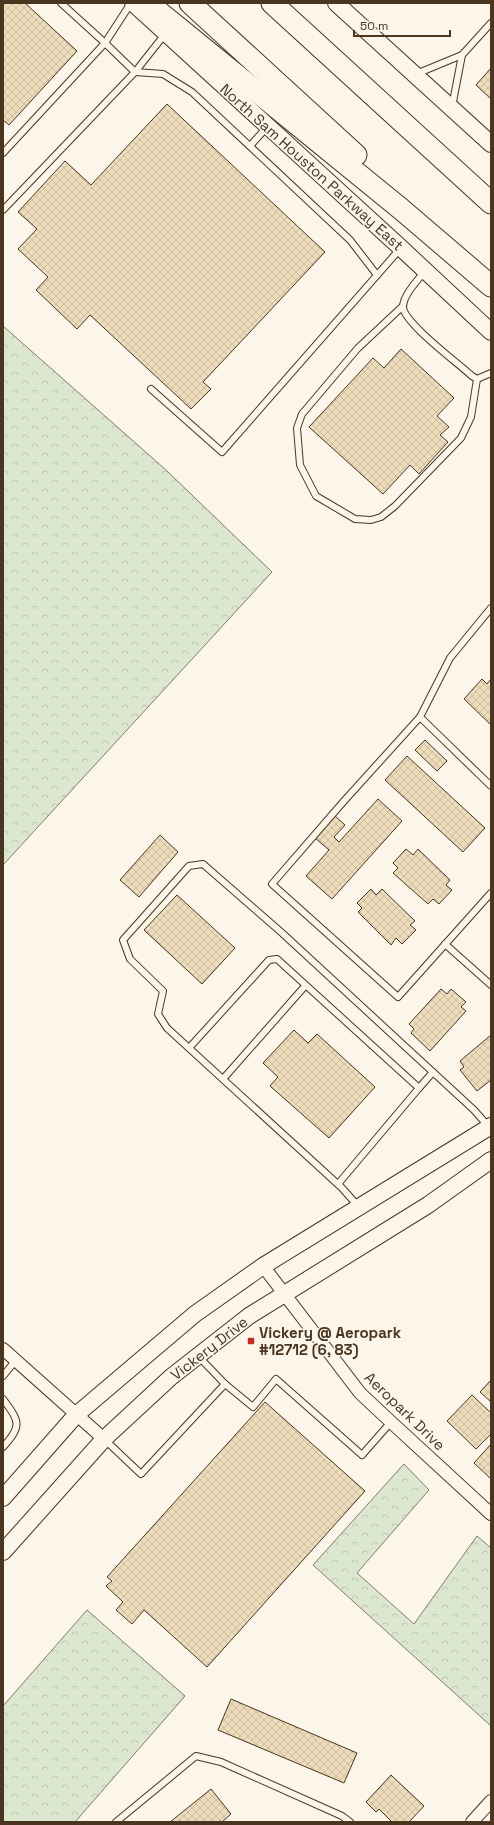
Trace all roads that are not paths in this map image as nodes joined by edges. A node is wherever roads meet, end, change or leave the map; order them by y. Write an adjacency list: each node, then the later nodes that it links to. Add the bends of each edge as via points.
1 (61, 3): 9 (lane)
2 (132, 3): 8 (main road, North Sam Houston Parkway East); 9 (lane)
3 (148, 3): 24 (highway, via 395,204)
4 (190, 3): 23 (highway)
5 (336, 3): 12 (main road)
6 (272, 4): 18 (highway)
7 (491, 23): 10 (lane)
8 (165, 34): 11 (lane); 14 (main road, North Sam Houston Parkway East)
9 (106, 43): 11 (lane); 17 (lane)
10 (462, 55): 12 (lane); 13 (lane)
11 (135, 72): 16 (lane, via 163,74 192,92); 19 (lane)
12 (415, 74): 13 (main road)
13 (452, 108): 15 (main road)
14 (268, 126): 16 (lane); 20 (main road, North Sam Houston Parkway East)
15 (491, 144)
16 (250, 146): 22 (lane, via 350,240)
17 (3, 153)
18 (491, 203)
19 (3, 210)
20 (401, 248): 21 (main road, North Sam Houston Parkway East); 22 (lane)
21 (425, 271): 25 (lane); 26 (main road, North Sam Houston Parkway East)
22 (377, 276): 29 (lane, via 222,452)
23 (491, 278)
24 (491, 286)
25 (403, 306): 28 (lane, via 405,315 416,328); 28 (lane, via 358,348 302,414 298,428 300,465 316,496 354,519 371,520 381,517 461,438 471,417)
26 (491, 332)
27 (491, 374): 28 (lane)
28 (477, 379)
29 (151, 389)
30 (491, 608): 31 (lane, via 450,658)
31 (420, 717): 32 (lane); 34 (lane, via 272,884 398,997)
32 (491, 786)
33 (491, 893): 34 (lane)
34 (445, 944): 35 (lane)
35 (491, 984)
36 (306, 986): 37 (lane, via 277,960 269,960); 39 (lane); 40 (lane)
37 (189, 1048): 38 (lane, via 167,1028 158,1014 163,991 130,959 123,940 189,866 203,864); 39 (lane)
38 (433, 1072): 40 (lane); 41 (lane)
39 (223, 1079): 43 (lane)
40 (419, 1088): 43 (lane)
41 (490, 1126): 44 (main road)
42 (491, 1160): 46 (main road, Vickery Drive, via 428,1205)
43 (338, 1184): 44 (lane)
44 (359, 1207): 45 (main road)
45 (263, 1266): 46 (street, Aeropark Drive); 53 (main road, via 195,1314)
46 (283, 1294): 48 (main road, Vickery Drive, via 249,1316); 54 (street, Aeropark Drive, via 360,1392)
47 (3, 1349): 49 (street)
48 (198, 1357): 51 (lane); 55 (main road, Vickery Drive)
49 (16, 1360): 50 (lane); 53 (street)
50 (3, 1376)
51 (224, 1384): 54 (lane, via 253,1407 276,1379 362,1455); 55 (lane, via 141,1474)
52 (3, 1399): 56 (lane, via 18,1422 13,1436)
53 (76, 1415): 55 (street); 57 (main road)
54 (391, 1422): 58 (street, Aeropark Drive)
55 (104, 1439): 59 (main road, Vickery Drive)
56 (3, 1447)
57 (3, 1498)
58 (491, 1514)
59 (3, 1552)
60 (491, 1801): 65 (street)
61 (342, 1816): 62 (lane, via 221,1762 196,1756); 63 (lane); 64 (lane)
62 (116, 1822)
63 (338, 1822)
64 (350, 1822)
65 (472, 1822)

